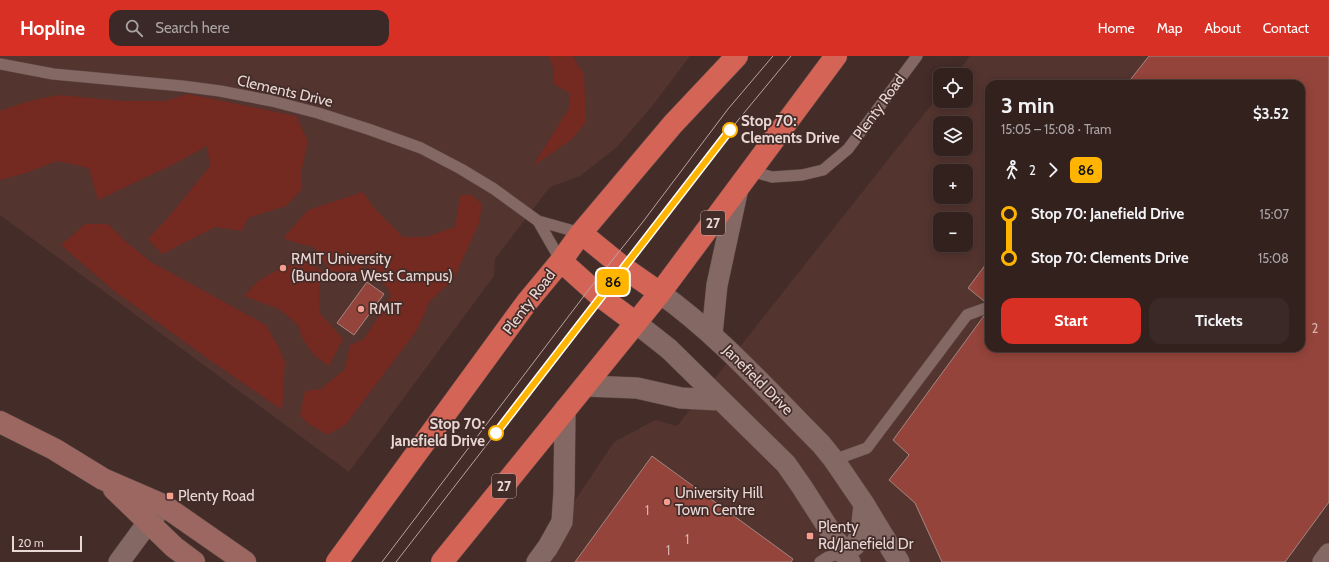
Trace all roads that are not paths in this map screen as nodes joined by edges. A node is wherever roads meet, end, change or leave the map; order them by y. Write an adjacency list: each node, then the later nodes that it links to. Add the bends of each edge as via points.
1 (737, 56): 8 (highway, Plenty Road, via 674,124)
2 (836, 56): 5 (highway, 27)
3 (917, 56): 5 (lane, Plenty Road, via 848,149 823,170 802,175 772,177)
4 (0, 64): 7 (lane, Clements Drive, via 53,74 220,91 318,113 421,148 494,189)
5 (751, 171): 6 (highway, 27)
6 (738, 188): 10 (highway, 27); 13 (street, via 718,285)
7 (538, 221): 8 (lane, Clements Drive); 9 (lane, Clements Drive)
8 (581, 232): 9 (highway, Plenty Road); 10 (highway, Janefield Drive, via 624,268)
9 (561, 261): 12 (highway, via 601,297); 28 (highway, Plenty Road, via 527,302)
10 (660, 292): 12 (highway, 27); 13 (street, Janefield Drive)
11 (985, 308): 18 (lane, via 967,315 867,448)
12 (636, 323): 14 (highway, 27); 15 (street, via 669,349)
13 (712, 334): 18 (street, Janefield Drive)
14 (585, 386): 15 (street, via 637,388 681,398); 16 (highway)
15 (720, 400): 24 (street, via 786,464)
16 (565, 409): 29 (highway, 27); 30 (street, via 562,522)
17 (0, 422): 19 (street, via 54,449)
18 (834, 460): 20 (street, Janefield Drive)
19 (103, 479): 21 (street); 22 (street)
20 (864, 504): 24 (street, via 861,534); 32 (street, Janefield Drive)
21 (163, 505): 22 (street); 27 (street)
22 (149, 523): 25 (street); 26 (street)
23 (1329, 554): 33 (street)
24 (846, 557): 31 (lane, via 828,557)
25 (119, 562)
26 (194, 562)
27 (245, 562)
28 (337, 562)
29 (442, 562)
30 (537, 562)
31 (820, 562)
32 (899, 562)
33 (1324, 562)

